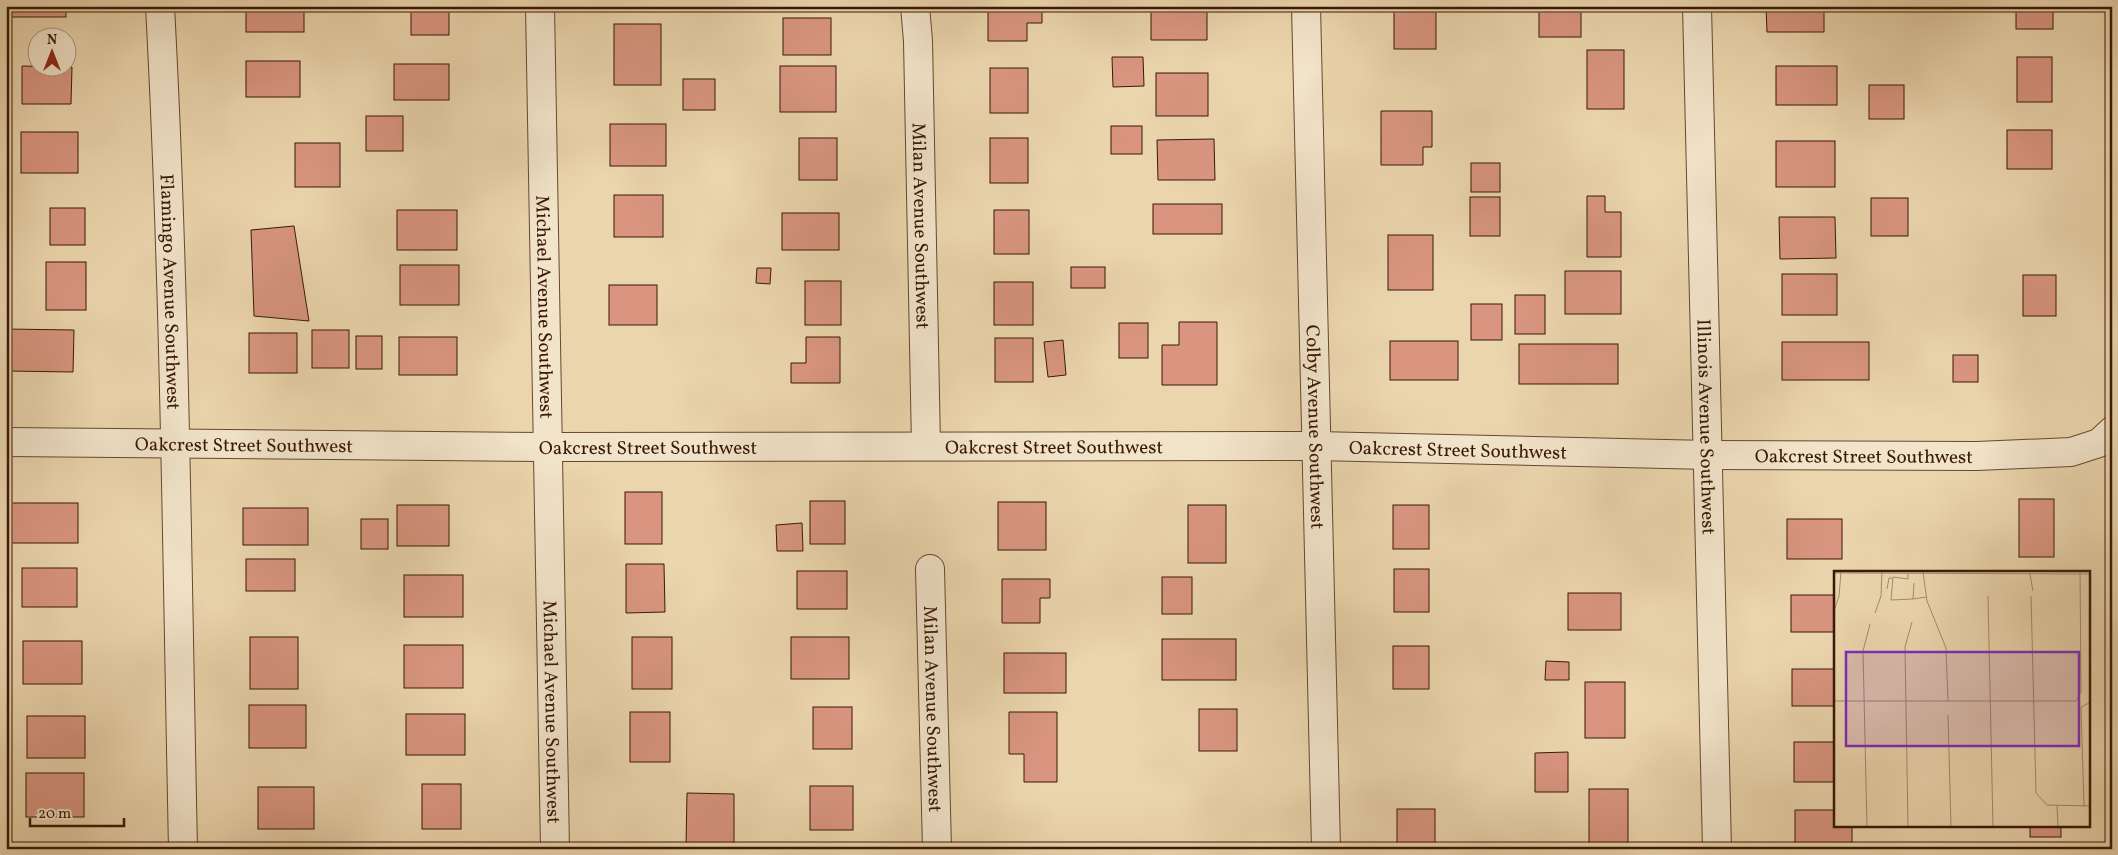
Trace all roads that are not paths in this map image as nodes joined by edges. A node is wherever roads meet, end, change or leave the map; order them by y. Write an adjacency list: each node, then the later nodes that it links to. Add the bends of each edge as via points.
1 (160, 6): 8 (street, Flamingo Avenue Southwest)
2 (540, 6): 11 (street, Michael Avenue Southwest)
3 (915, 6): 9 (street, Milan Avenue Southwest)
4 (1306, 6): 10 (street, Colby Avenue Southwest)
5 (1698, 6): 12 (street, Illinois Avenue Southwest)
6 (2106, 437): 12 (street, Oakcrest Street Southwest, via 2072,452 1978,456)
7 (6, 442): 8 (street, Oakcrest Street Southwest)
8 (175, 443): 11 (street, Oakcrest Street Southwest); 14 (street, Flamingo Avenue Southwest)
9 (926, 446): 10 (street, Oakcrest Street Southwest); 11 (street, Oakcrest Street Southwest)
10 (1316, 446): 12 (street, Oakcrest Street Southwest); 17 (street, Colby Avenue Southwest)
11 (548, 447): 15 (street, Michael Avenue Southwest)
12 (1709, 455): 18 (street, Illinois Avenue Southwest)
13 (930, 568): 16 (street, Milan Avenue Southwest)
14 (183, 849)
15 (555, 849)
16 (937, 849)
17 (1326, 849)
18 (1717, 849)

